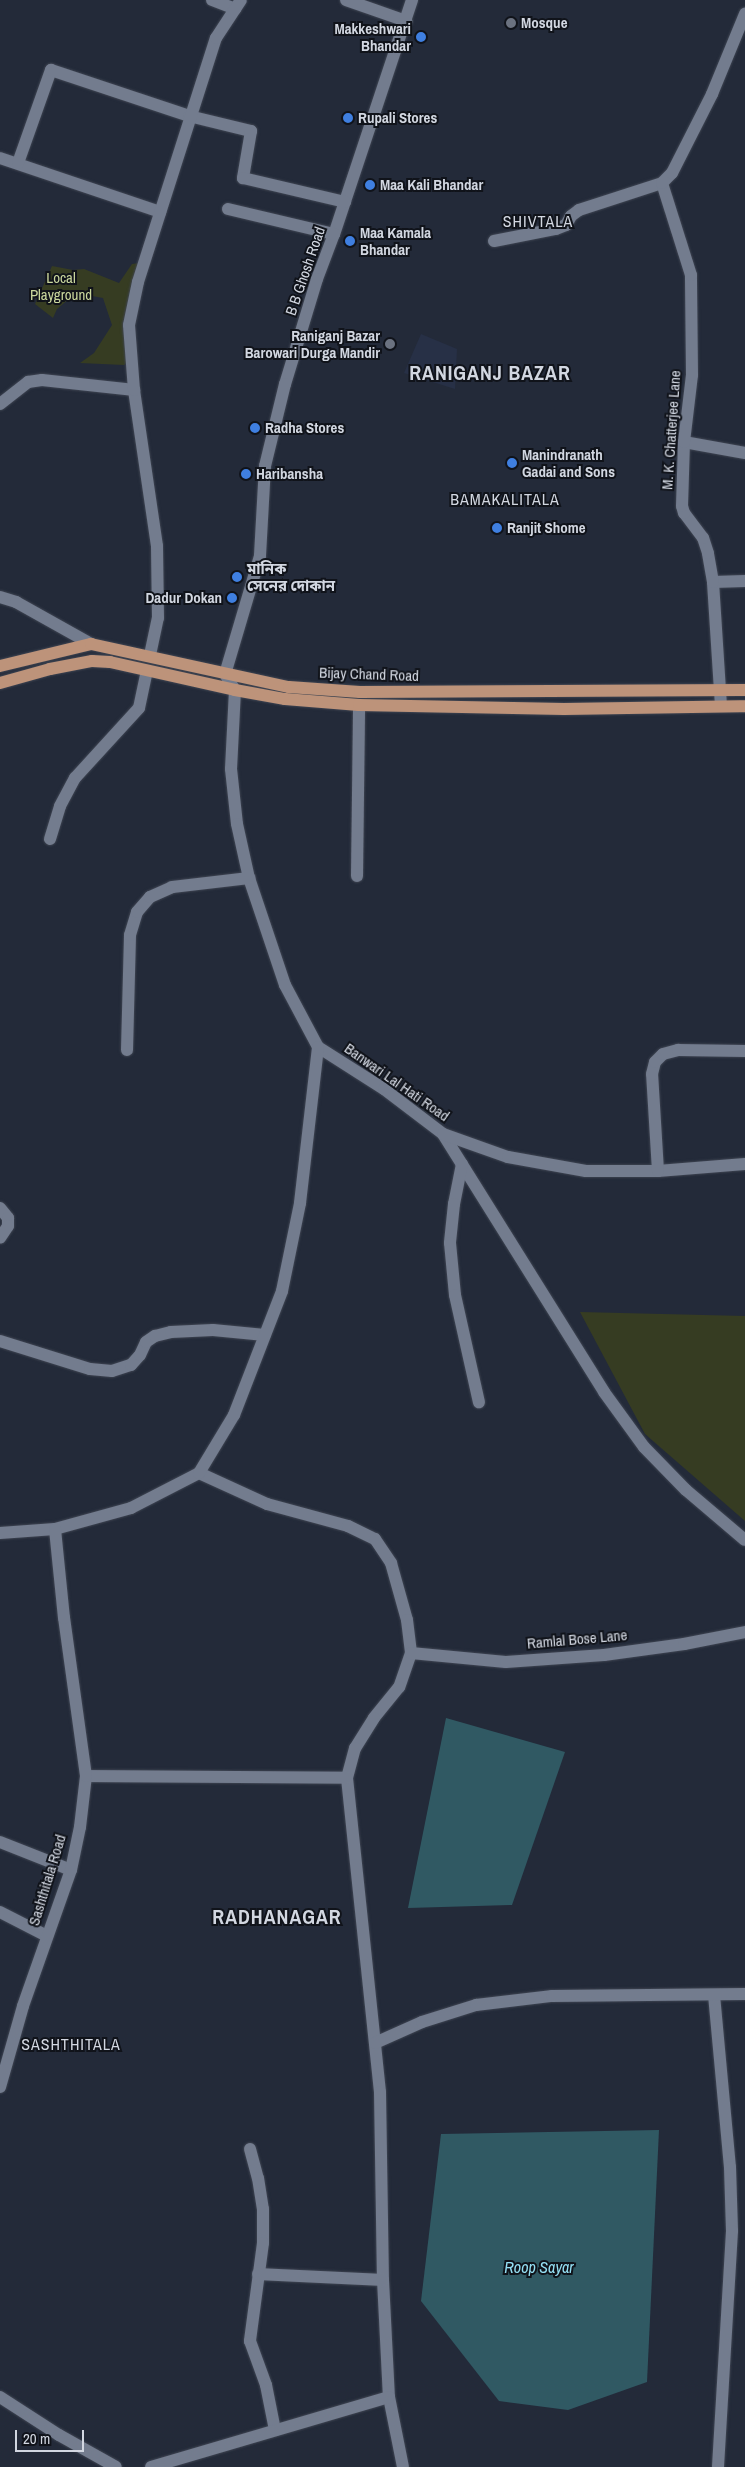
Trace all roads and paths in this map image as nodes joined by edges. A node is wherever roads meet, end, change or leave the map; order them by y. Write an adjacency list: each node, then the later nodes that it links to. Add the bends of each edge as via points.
1 (212, 0): 4 (street)
2 (346, 0): 6 (street)
3 (412, 0): 6 (street, B B Ghosh Road)
4 (238, 5): 7 (street, via 216,38)
5 (745, 14): 10 (street, via 712,94 672,173)
6 (406, 21): 11 (street, B B Ghosh Road)
7 (189, 116): 9 (street, via 51,70); 11 (street, via 251,132 243,178); 13 (street)
8 (0, 158): 9 (street)
9 (18, 163): 13 (street)
10 (662, 183): 15 (street, via 579,210 566,225 556,229); 18 (street, M. K. Chatterjee Lane, via 691,276 692,375)
11 (345, 202): 14 (street, B B Ghosh Road)
12 (228, 209): 14 (street)
13 (160, 212): 16 (street, via 138,282 130,325)
14 (334, 234): 27 (street, B B Ghosh Road, via 285,384 265,466 260,556)
15 (494, 241)
16 (134, 390): 17 (street, via 42,380 28,382); 24 (street, via 157,546 158,618)
17 (0, 404)
18 (684, 442): 19 (street); 21 (street, M. K. Chatterjee Lane, via 682,506 703,538)
19 (745, 453)
20 (745, 580): 21 (street)
21 (713, 582): 31 (street, M. K. Chatterjee Lane)
22 (0, 597): 23 (street, via 16,602)
23 (91, 644): 24 (main road, Bijay Chand Road); 25 (main road, Bijay Chand Road)
24 (150, 655): 27 (main road, Bijay Chand Road)
25 (0, 666)
26 (148, 671): 28 (main road, Bijay Chand Road, via 92,661); 29 (main road, Bijay Chand Road); 35 (street, via 139,708 75,778 60,806)
27 (225, 674): 29 (street); 31 (main road, Bijay Chand Road, via 289,687 360,692)
28 (0, 683)
29 (235, 690): 32 (main road, Bijay Chand Road, via 284,699); 37 (street, via 231,769 237,824)
30 (745, 690): 31 (main road, Bijay Chand Road)
31 (719, 691): 33 (street, M. K. Chatterjee Lane)
32 (359, 705): 33 (main road, Bijay Chand Road, via 564,709); 36 (street)
33 (721, 706): 34 (main road, Bijay Chand Road)
34 (745, 706)
35 (50, 839)
36 (357, 876)
37 (249, 878): 38 (street, via 285,985); 39 (street, via 172,888 150,897 137,912 130,935)
38 (318, 1048): 41 (street, Banwari Lal Hati Road, via 384,1089); 47 (street, via 300,1203 282,1291)
39 (127, 1050)
40 (745, 1052): 44 (street, via 678,1050 663,1054 655,1062 652,1074)
41 (443, 1134): 42 (street, Banwari Lal Hati Road); 44 (street, via 508,1157 576,1169)
42 (462, 1164): 49 (street, via 450,1243 455,1295); 53 (street, Banwari Lal Hati Road, via 604,1392 644,1447 686,1490)
43 (745, 1164): 44 (street)
44 (658, 1171)
45 (0, 1208): 46 (street, via 8,1218 8,1226)
46 (0, 1238)
47 (265, 1335): 48 (street, via 214,1330 171,1332 155,1336 146,1342 131,1365 112,1371 90,1369); 50 (street, via 234,1415)
48 (0, 1341)
49 (479, 1402)
50 (199, 1473): 51 (street, via 131,1508); 55 (street, via 268,1504 348,1526 375,1539 391,1563 407,1620)
51 (55, 1529): 52 (street); 56 (street, Sashthitala Road)
52 (0, 1533)
53 (745, 1540)
54 (745, 1632): 55 (street, Ramlal Bose Lane, via 604,1655 506,1662)
55 (411, 1653): 57 (street, via 399,1687 355,1748)
56 (86, 1776): 57 (street); 59 (street, Sashthitala Road)
57 (347, 1778): 64 (street)
58 (0, 1842): 59 (street)
59 (71, 1870): 61 (street, Sashthitala Road)
60 (0, 1912): 61 (street)
61 (47, 1936): 65 (street, Sashthitala Road)
62 (745, 1994): 63 (street)
63 (714, 1995): 64 (street, via 552,1996 476,2005 422,2022); 67 (street)
64 (375, 2043): 69 (street, via 383,2173)
65 (0, 2086)
66 (250, 2149): 68 (street, via 263,2209 263,2243)
67 (739, 2232): 76 (street)
68 (258, 2274): 69 (street); 72 (street, via 250,2341 266,2385)
69 (383, 2280): 71 (street)
70 (0, 2397): 73 (street)
71 (389, 2397): 72 (street); 75 (street)
72 (275, 2430): 74 (street)
73 (116, 2467)
74 (151, 2467)
75 (402, 2467)
76 (718, 2467)

